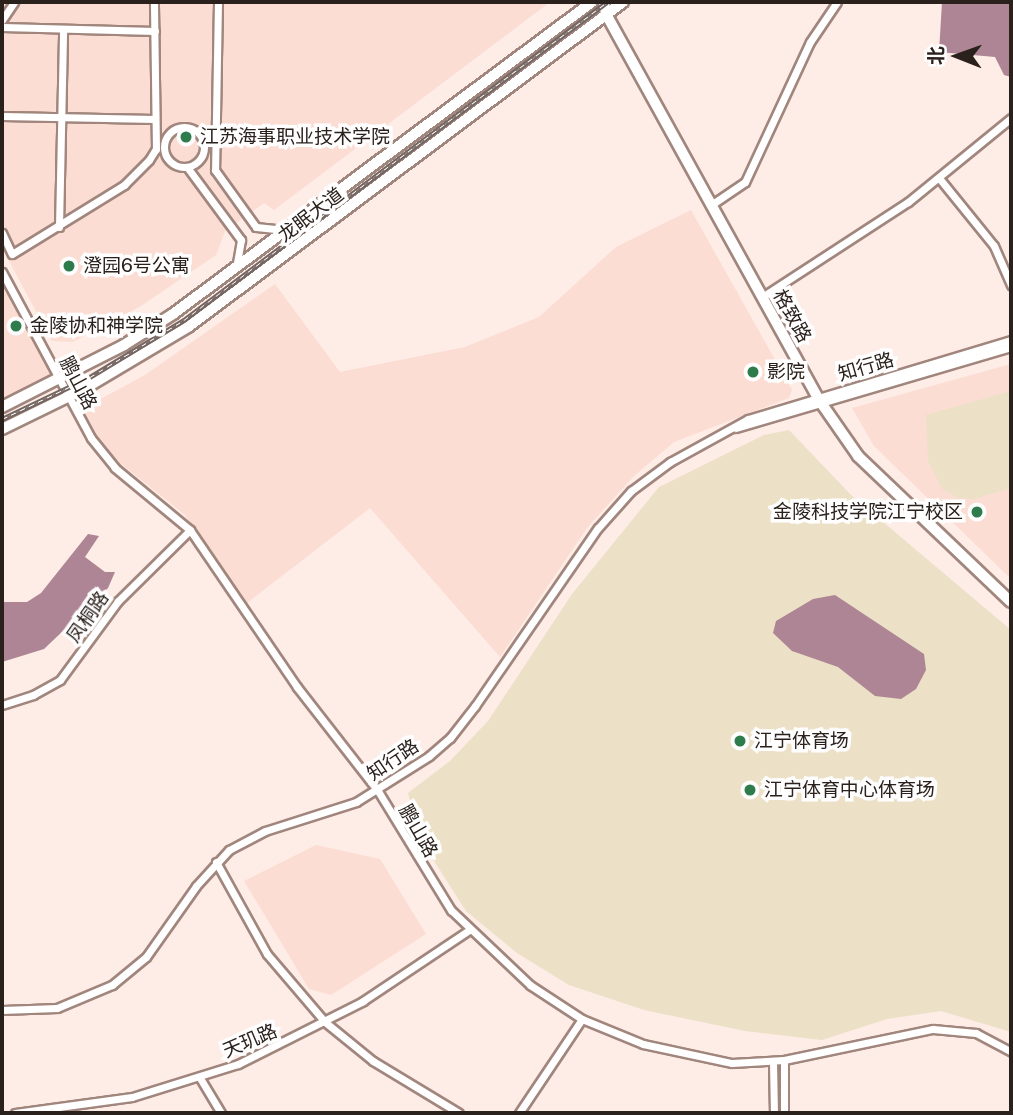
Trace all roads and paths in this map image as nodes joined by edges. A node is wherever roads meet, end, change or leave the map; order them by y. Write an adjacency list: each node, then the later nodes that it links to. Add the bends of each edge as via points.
1 (13, 2): 9 (street)
2 (154, 2): 12 (street)
3 (218, 2): 18 (street)
4 (592, 2): 24 (main road, 龙眠大道)
5 (604, 2): 8 (main road, 格致路)
6 (623, 2): 8 (main road, 龙眠大道)
7 (836, 2): 22 (street, via 810,43 757,163 745,182)
8 (606, 14): 22 (main road, 格致路); 33 (main road, 龙眠大道, via 188,327)
9 (2, 20)
10 (2, 27): 11 (street)
11 (63, 29): 12 (street); 14 (street)
12 (155, 31): 16 (street)
13 (2, 116): 14 (street)
14 (61, 117): 16 (street); 23 (street)
15 (1011, 118): 21 (street)
16 (155, 119): 19 (street)
17 (204, 148): 18 (street); 19 (street, via 200,135 182,127 171,133); 20 (street, via 199,160)
18 (215, 148): 24 (street, via 215,170 256,227)
19 (161, 149): 20 (street, via 175,165); 23 (street, via 124,185)
20 (187, 167): 26 (street, via 241,240)
21 (939, 178): 28 (street, via 994,246); 29 (street)
22 (712, 205): 29 (main road, 格致路)
23 (59, 227): 25 (street, via 12,254)
24 (286, 230): 26 (main road, 龙眠大道)
25 (2, 233)
26 (236, 267): 32 (main road, 龙眠大道, via 144,333)
27 (2, 272): 32 (street, 鹏山路)
28 (1011, 285)
29 (762, 297): 34 (main road, 格致路)
30 (1011, 340): 34 (street, 知行路)
31 (1011, 347): 34 (street, 知行路)
32 (57, 380): 33 (street, 鹏山路); 35 (main road, 龙眠大道)
33 (67, 398): 36 (main road, 龙眠大道); 37 (street, 鹏山路, via 115,468)
34 (820, 401): 38 (main road, 格致路, via 858,456); 40 (street, 知行路, via 732,429 687,451 631,491 598,528 450,738)
35 (2, 407)
36 (2, 429)
37 (190, 530): 39 (street, 凤桐路, via 124,594 60,680); 40 (street, 鹏山路, via 298,687)
38 (1011, 602)
39 (2, 705)
40 (378, 791): 41 (street, 知行路, via 246,839); 42 (street, 鹏山路, via 425,874)
41 (216, 862): 43 (street, 知行路, via 146,957 113,985 57,1008); 45 (street, via 267,954)
42 (469, 930): 44 (street, 鹏山路, via 530,985); 45 (street, 天玑路)
43 (2, 1010)
44 (583, 1019): 48 (street, 鹏山路, via 684,1055 732,1063); 53 (street)
45 (325, 1022): 49 (street, 天玑路); 52 (street, via 373,1061)
46 (1011, 1052): 47 (street, 鹏山路, via 976,1033 933,1029)
47 (784, 1060): 48 (street, 鹏山路); 55 (street)
48 (773, 1062): 54 (street)
49 (201, 1078): 50 (street, 天玑路, via 132,1097); 51 (street)
50 (15, 1113)
51 (221, 1113)
52 (459, 1113)
53 (519, 1113)
54 (774, 1113)
55 (784, 1113)

